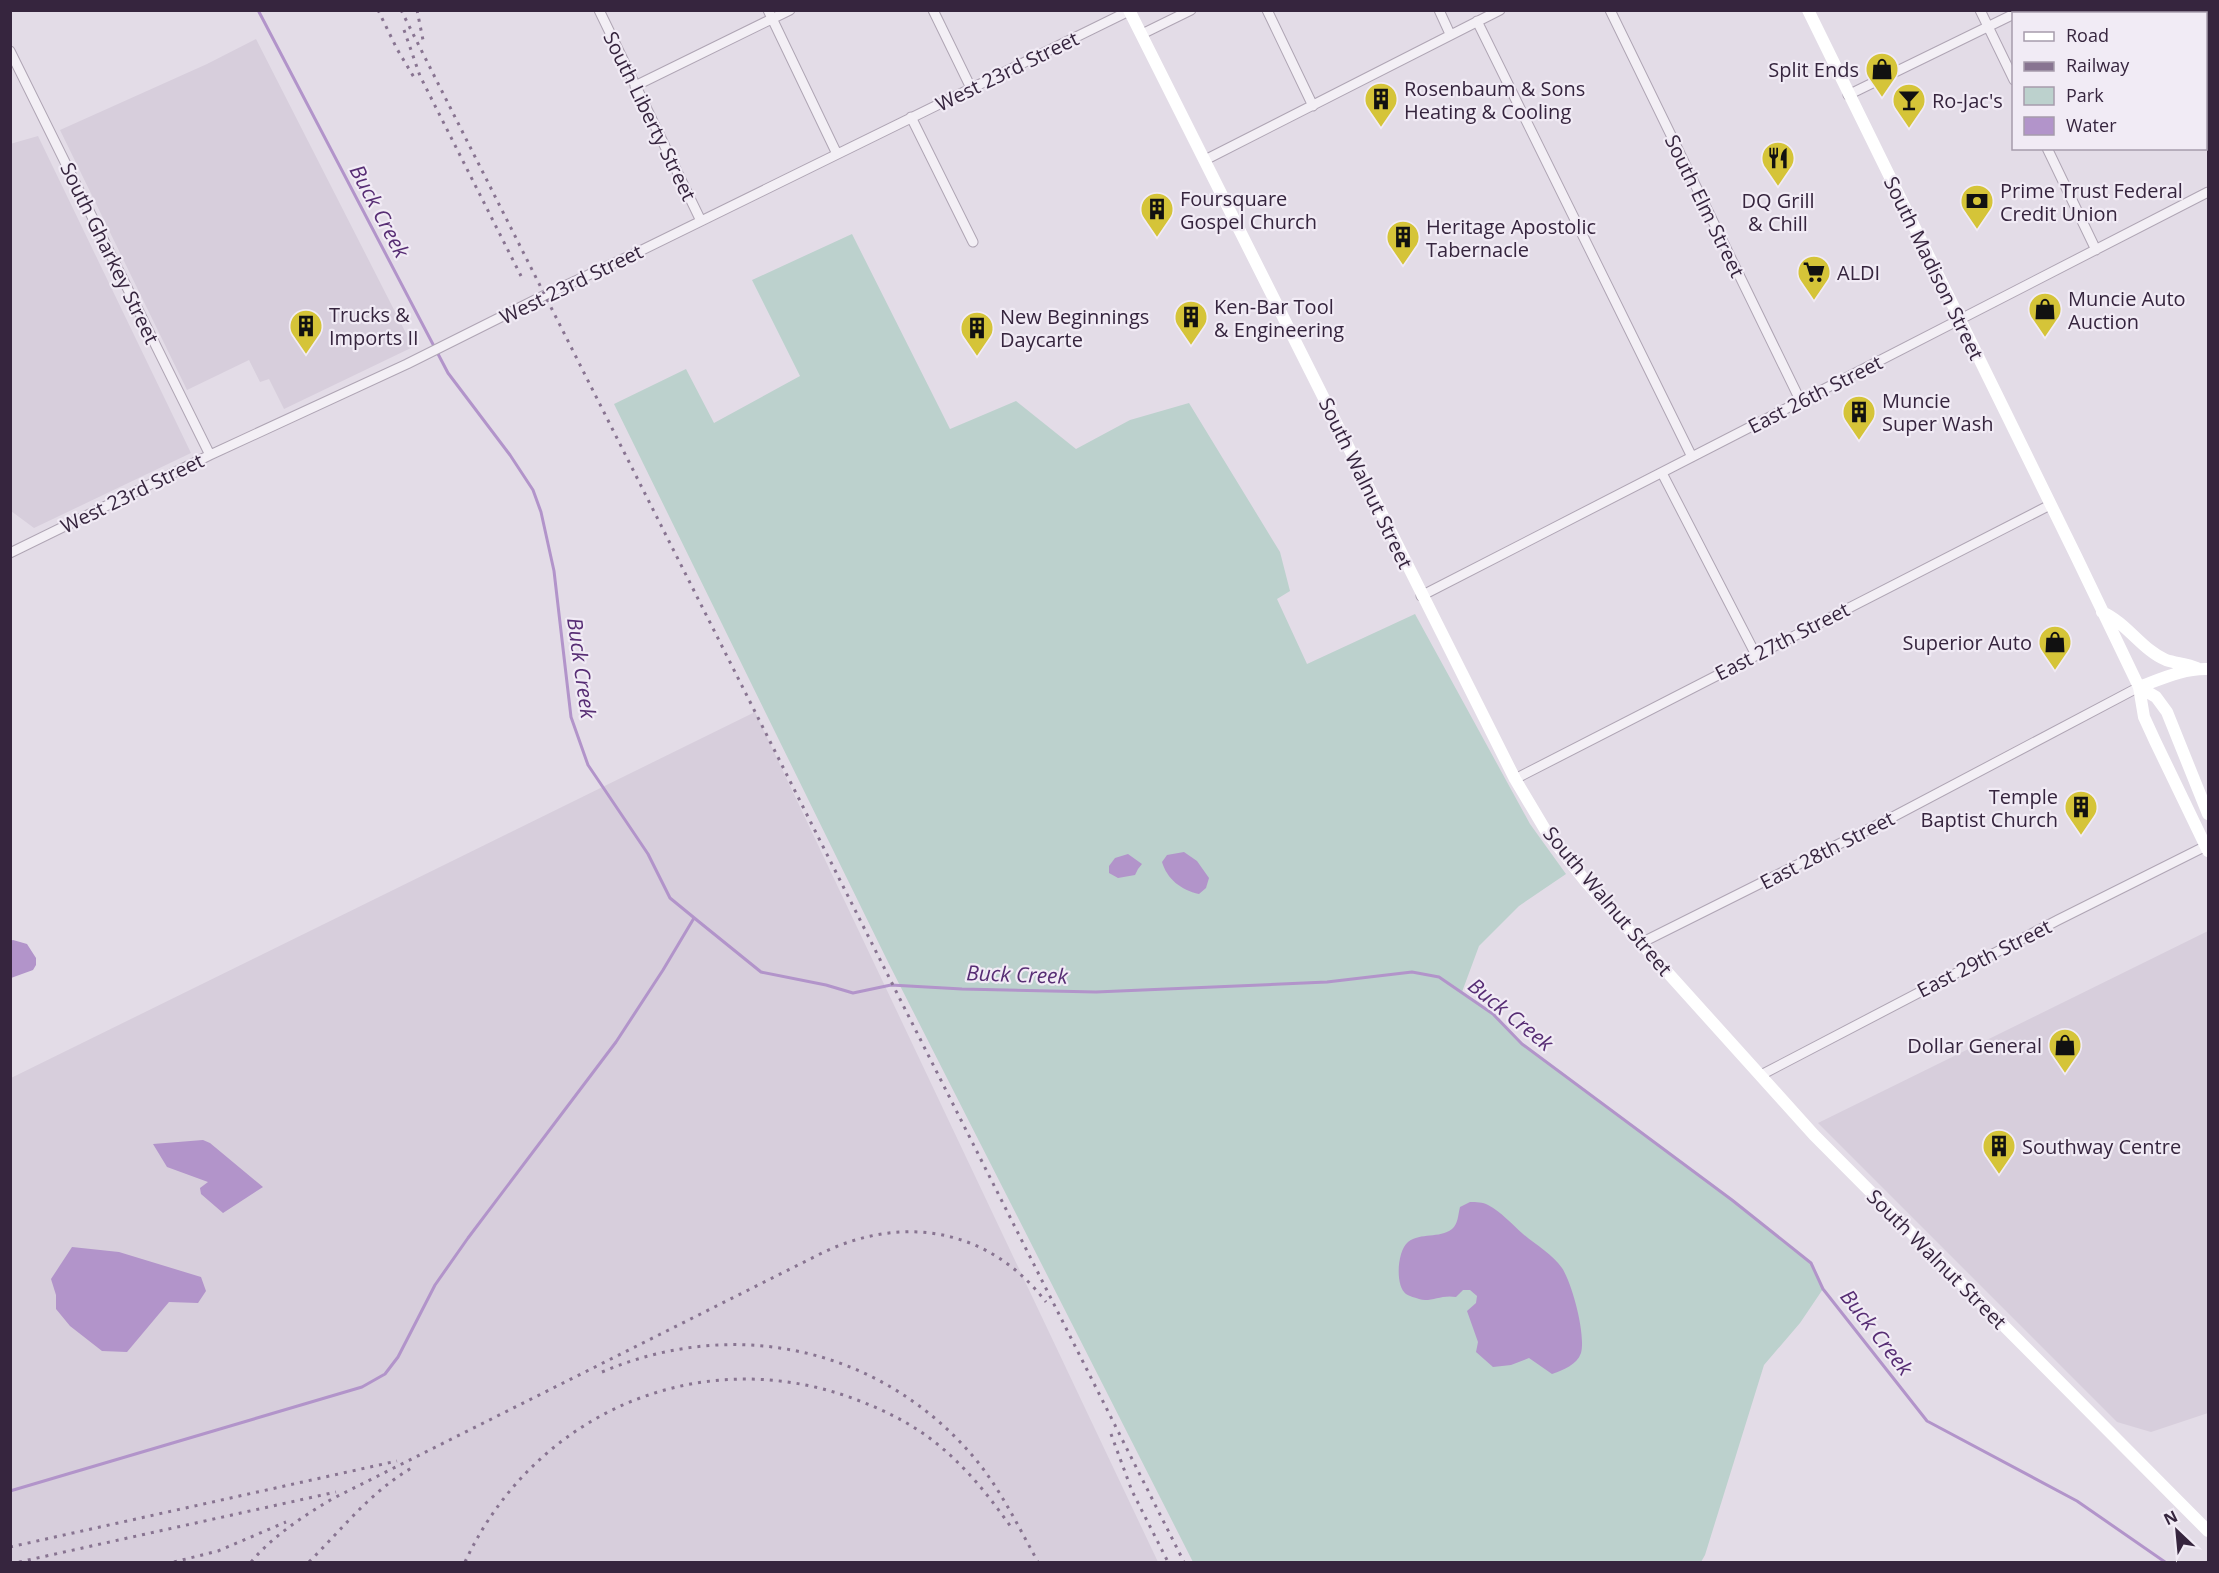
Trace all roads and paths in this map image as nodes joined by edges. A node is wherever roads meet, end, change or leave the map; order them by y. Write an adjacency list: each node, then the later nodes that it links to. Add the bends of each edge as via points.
1 (599, 10): 20 (street, South Liberty Street)
2 (790, 10): 12 (street)
3 (933, 10): 21 (street)
4 (1191, 10): 16 (street)
5 (1267, 10): 23 (street)
6 (1439, 10): 17 (street)
7 (1500, 10): 14 (street)
8 (1610, 10): 33 (street, South Elm Street)
9 (1808, 10): 22 (main road, South Madison Street)
10 (1980, 10): 15 (street)
11 (1129, 11): 16 (main road, South Walnut Street); 21 (street, West 23rd Street)
12 (770, 15): 20 (street); 26 (street)
13 (2012, 15): 15 (street)
14 (1477, 21): 17 (street); 35 (street)
15 (1988, 27): 19 (street); 22 (street)
16 (1142, 34): 27 (main road, South Walnut Street)
17 (1450, 34): 23 (street)
18 (10, 51): 34 (street, South Gharkey Street)
19 (2012, 78)
20 (635, 86): 29 (street, South Liberty Street)
21 (971, 88): 24 (street, West 23rd Street)
22 (1848, 95): 32 (main road, South Madison Street)
23 (1313, 106): 27 (street)
24 (911, 117): 26 (street, West 23rd Street); 30 (street)
25 (2048, 150): 31 (street)
26 (837, 154): 29 (street, West 23rd Street)
27 (1205, 160): 39 (main road, South Walnut Street)
28 (2208, 192): 31 (street, East 26th Street)
29 (701, 221): 34 (street, West 23rd Street)
30 (973, 242)
31 (2096, 250): 32 (street, East 26th Street)
32 (1960, 321): 33 (street, East 26th Street); 37 (main road, South Madison Street)
33 (1801, 402): 35 (street, East 26th Street)
34 (210, 455): 38 (street, West 23rd Street)
35 (1692, 457): 36 (street, East 26th Street)
36 (1662, 473): 39 (street, East 26th Street); 41 (street)
37 (2050, 505): 40 (main road, South Madison Street); 41 (street, East 27th Street)
38 (10, 553)
39 (1421, 596): 44 (main road, South Walnut Street)
40 (2102, 612): 42 (main road, via 2116,618 2166,660); 43 (main road, South Madison Street)
41 (1756, 655): 44 (street, East 27th Street)
42 (2203, 669): 43 (main road, via 2173,674)
43 (2139, 687): 45 (main road, South Madison Street, via 2156,697 2166,712); 46 (main road, South Madison Street, via 2144,717); 47 (street, East 28th Street)
44 (1515, 779): 47 (main road, South Walnut Street, via 1563,855)
45 (2208, 814)
46 (2208, 847): 48 (street, East 29th Street, via 2058,920)
47 (1641, 943): 48 (main road, South Walnut Street)
48 (1761, 1075): 49 (main road, South Walnut Street, via 1814,1135)
49 (2208, 1531)

